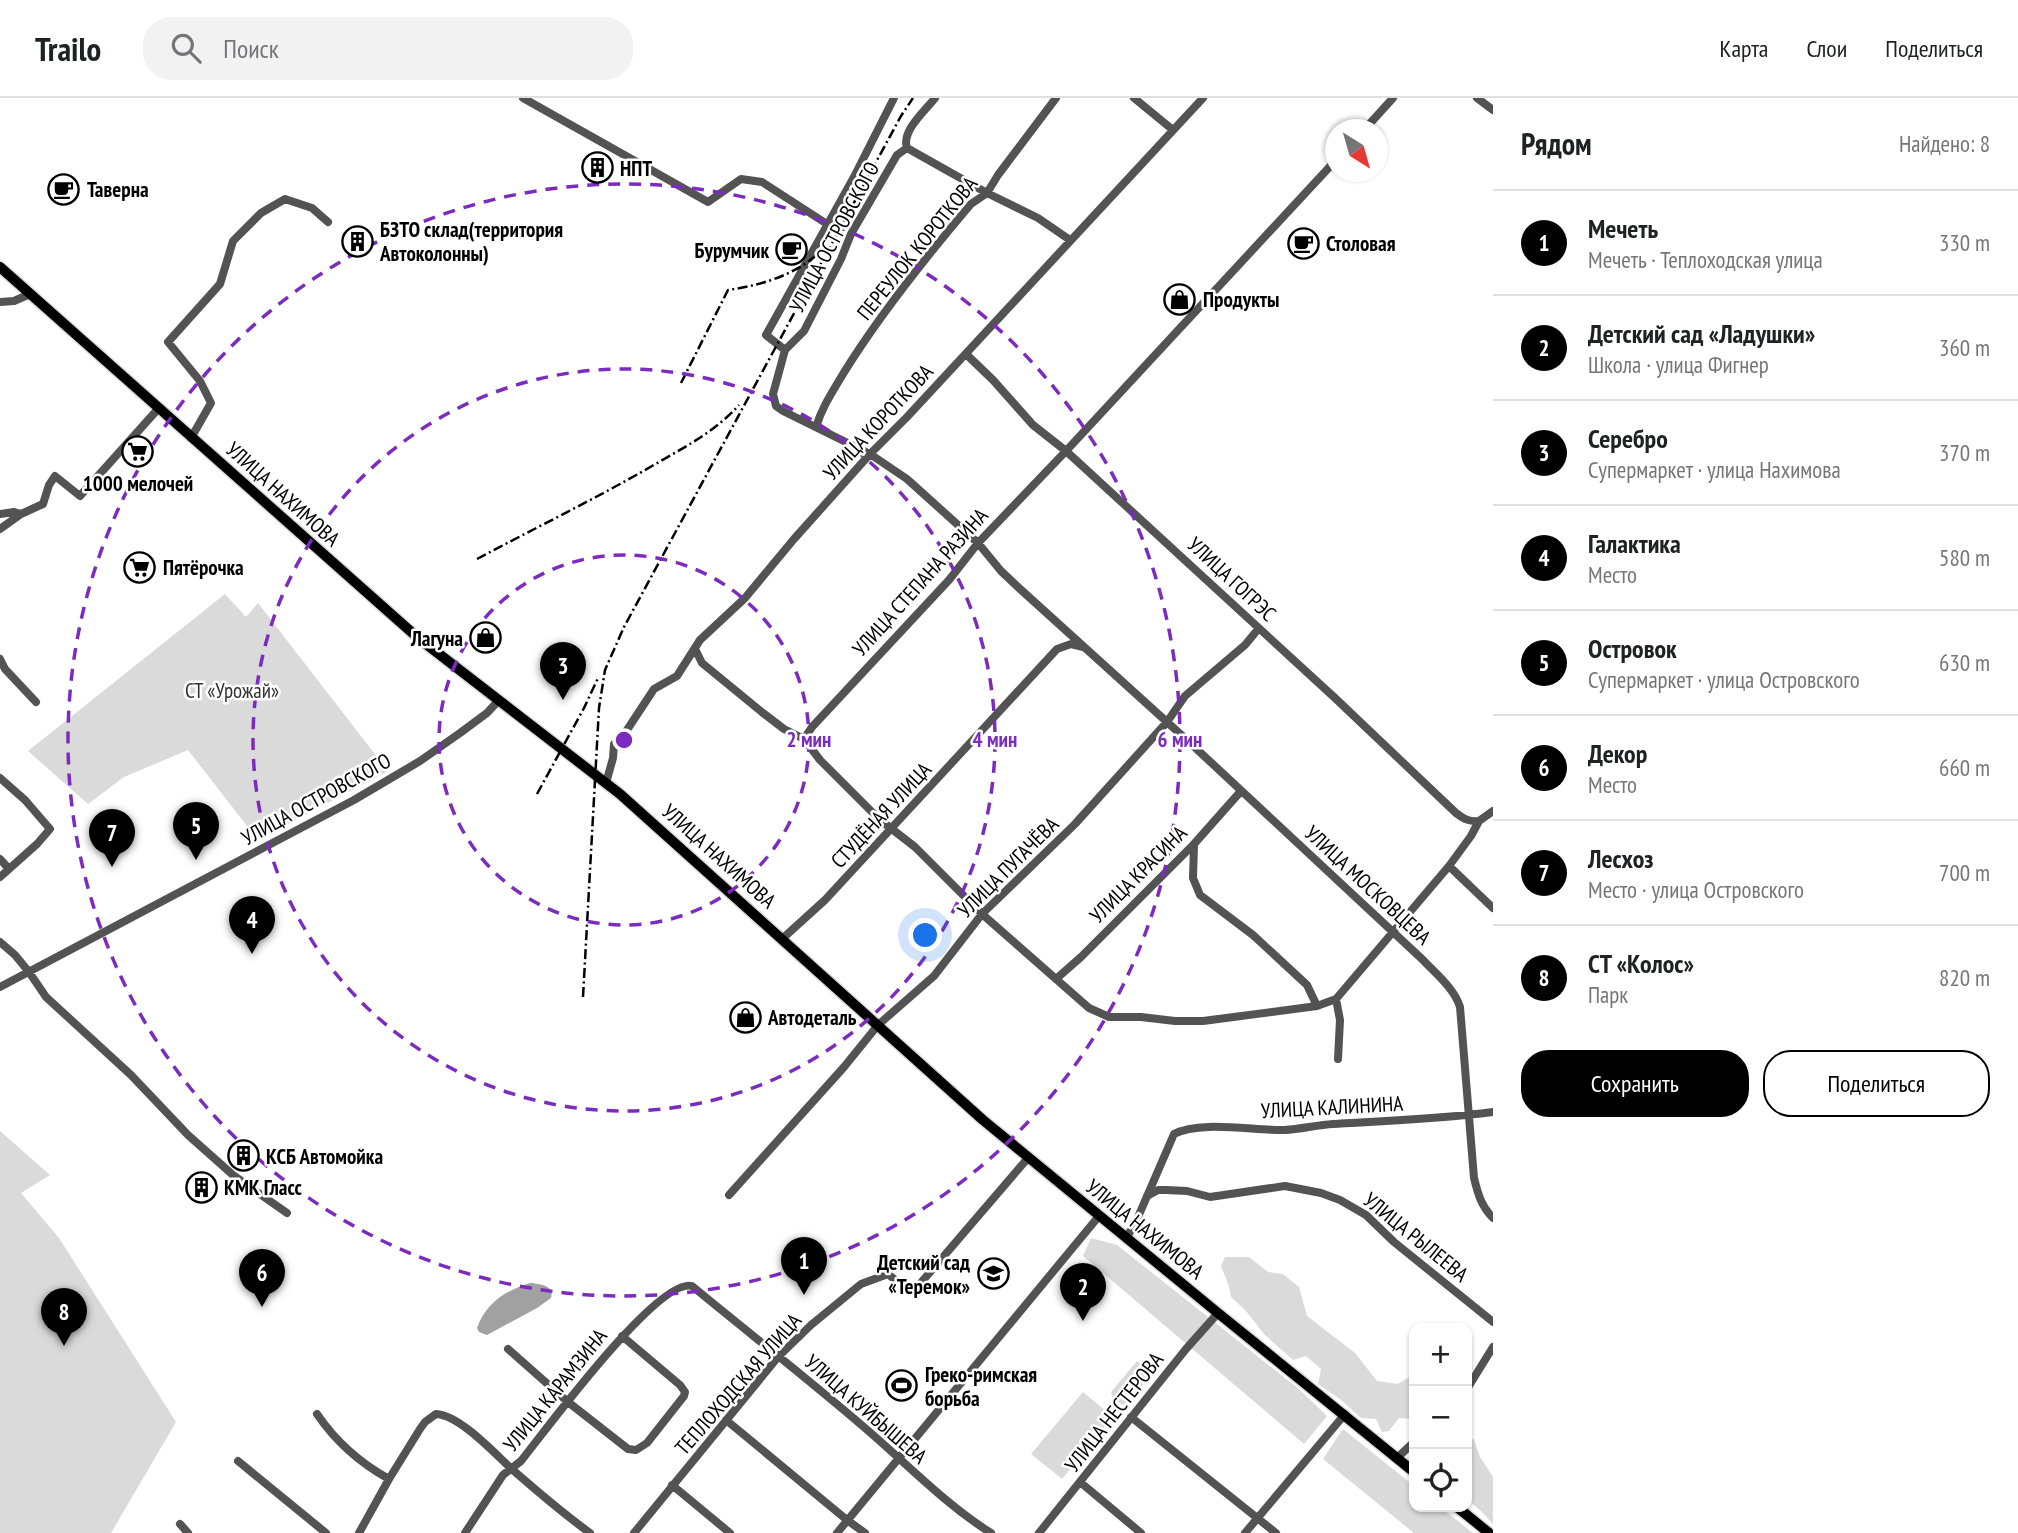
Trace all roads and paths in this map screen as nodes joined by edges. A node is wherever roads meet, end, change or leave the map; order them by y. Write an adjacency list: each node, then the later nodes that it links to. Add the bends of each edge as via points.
1 (523, 98): 16 (street, via 708,202 741,178 762,182)
2 (894, 98): 16 (street)
3 (935, 98): 12 (street, УЛИЦА ОСТРОВСКОГО, via 905,138)
4 (1056, 98): 14 (street, ПЕРЕУЛОК КОРОТКОВА)
5 (1135, 98): 11 (street)
6 (1203, 98): 11 (street, УЛИЦА КОРОТКОВА)
7 (1393, 98): 10 (street)
8 (1477, 98): 9 (street)
9 (1493, 110)
10 (1373, 119)
11 (1173, 130): 17 (street, УЛИЦА КОРОТКОВА)
12 (907, 148): 14 (street); 21 (street, УЛИЦА ОСТРОВСКОГО, via 897,155 850,234 804,331)
13 (1325, 171): 27 (street, УЛИЦА СТЕПАНА РАЗИНА)
14 (987, 193): 17 (street); 25 (street, ПЕРЕУЛОК КОРОТКОВА, via 957,220 886,311 829,397)
15 (328, 222): 26 (street, via 312,208 285,199 261,213 233,241 219,284 168,342 200,381 211,403)
16 (827, 225): 21 (street, via 766,335)
17 (1070, 240): 22 (street, УЛИЦА КОРОТКОВА)
18 (0, 267): 19 (main road, УЛИЦА НАХИМОВА)
19 (30, 294): 20 (street); 24 (main road, УЛИЦА НАХИМОВА)
20 (0, 302)
21 (785, 351): 23 (street, УЛИЦА ОСТРОВСКОГО)
22 (966, 354): 27 (street, УЛИЦА ГОГРЭС, via 1033,425); 28 (street, УЛИЦА КОРОТКОВА)
23 (773, 400): 25 (street, УЛИЦА МОСКОВЦЕВА, via 783,411)
24 (158, 409): 26 (main road, УЛИЦА НАХИМОВА); 30 (street, via 80,496 55,476 43,504)
25 (816, 426): 28 (street, УЛИЦА МОСКОВЦЕВА)
26 (191, 439): 39 (main road, УЛИЦА НАХИМОВА, via 389,614)
27 (1066, 451): 32 (street, УЛИЦА СТЕПАНА РАЗИНА); 34 (street, УЛИЦА ГОГРЭС)
28 (870, 454): 32 (street, УЛИЦА МОСКОВЦЕВА, via 918,487); 36 (street, УЛИЦА КОРОТКОВА)
29 (0, 514): 30 (street)
30 (21, 514): 31 (street)
31 (0, 529)
32 (978, 542): 33 (street, УЛИЦА МОСКОВЦЕВА); 42 (street, УЛИЦА СТЕПАНА РАЗИНА)
33 (1056, 621): 35 (street, УЛИЦА МОСКОВЦЕВА); 37 (street, via 1060,630)
34 (1259, 628): 41 (street, УЛИЦА ПУГАЧЁВА, via 1185,696); 47 (street, УЛИЦА ГОГРЭС, via 1456,813)
35 (1085, 647): 37 (street, via 1071,644); 41 (street, УЛИЦА МОСКОВЦЕВА)
36 (695, 649): 42 (street, via 702,663 773,721); 44 (street, УЛИЦА КОРОТКОВА, via 677,676 654,690 614,744)
37 (1057, 649): 48 (street, СТУДЁНАЯ УЛИЦА)
38 (0, 659): 40 (street)
39 (499, 701): 44 (main road, УЛИЦА НАХИМОВА); 59 (street, УЛИЦА ОСТРОВСКОГО, via 460,733 374,788)
40 (36, 702)
41 (1167, 722): 45 (street, УЛИЦА МОСКОВЦЕВА); 55 (street, УЛИЦА ПУГАЧЁВА, via 1075,824)
42 (804, 739): 48 (street)
43 (0, 778): 52 (street, via 50,829)
44 (606, 783): 57 (main road, УЛИЦА НАХИМОВА)
45 (1241, 792): 49 (street, УЛИЦА КРАСИНА); 56 (street, УЛИЦА МОСКОВЦЕВА)
46 (1493, 811): 47 (street)
47 (1479, 821): 51 (street)
48 (892, 829): 55 (street); 57 (street, СТУДЁНАЯ УЛИЦА)
49 (1194, 844): 60 (street, УЛИЦА КРАСИНА); 63 (street, via 1193,878 1200,895 1253,935 1307,985)
50 (0, 859): 52 (street)
51 (1449, 866): 54 (street); 56 (street)
52 (9, 869): 53 (street)
53 (0, 877)
54 (1493, 908)
55 (982, 914): 60 (street); 64 (street, УЛИЦА ПУГАЧЁВА, via 934,975)
56 (1392, 931): 62 (street); 67 (street, УЛИЦА МОСКОВЦЕВА, via 1458,1001)
57 (782, 939): 64 (main road, УЛИЦА НАХИМОВА)
58 (0, 942): 59 (street)
59 (29, 972): 61 (street, УЛИЦА ОСТРОВСКОГО); 71 (street, via 46,997 188,1135 233,1175)
60 (1056, 979): 63 (street, via 1081,1002 1109,1017 1203,1021)
61 (0, 987)
62 (1335, 999): 63 (street); 65 (street, via 1340,1020)
63 (1317, 1006)
64 (878, 1025): 68 (main road, УЛИЦА НАХИМОВА); 69 (street, УЛИЦА ПУГАЧЁВА)
65 (1338, 1059)
66 (1493, 1112): 67 (street, УЛИЦА КАЛИНИНА)
67 (1469, 1115): 70 (street, УЛИЦА КАЛИНИНА, via 1284,1130 1182,1129 1174,1134); 73 (street, УЛИЦА МОСКОВЦЕВА, via 1474,1178 1481,1203)
68 (1028, 1158): 72 (main road, УЛИЦА НАХИМОВА); 81 (street, ТЕПЛОХОДСКАЯ УЛИЦА, via 919,1285 904,1287 888,1274 861,1284)
69 (729, 1195)
70 (1147, 1196): 74 (street); 77 (street, УЛИЦА РЫЛЕЕВА, via 1166,1190 1210,1197 1285,1186 1321,1193 1366,1215)
71 (287, 1213)
72 (1099, 1216): 74 (main road, УЛИЦА НАХИМОВА); 89 (street)
73 (1493, 1219)
74 (1126, 1238): 76 (main road, УЛИЦА НАХИМОВА)
75 (687, 1284): 78 (street, УЛИЦА КАРАМЗИНА, via 653,1305); 81 (street, УЛИЦА КУЙБЫШЕВА)
76 (1218, 1313): 85 (main road, УЛИЦА НАХИМОВА); 86 (street, УЛИЦА НЕСТЕРОВА)
77 (1493, 1322)
78 (622, 1336): 83 (street, УЛИЦА КАРАМЗИНА); 83 (street, via 685,1392 647,1443 628,1449)
79 (1493, 1347): 82 (street)
80 (508, 1349): 83 (street)
81 (778, 1357): 87 (street, ТЕПЛОХОДСКАЯ УЛИЦА); 89 (street, УЛИЦА КУЙБЫШЕВА)
82 (1469, 1386)
83 (568, 1402): 93 (street, УЛИЦА КАРАМЗИНА)
84 (317, 1414): 94 (street, via 342,1445)
85 (1345, 1414): 90 (main road, УЛИЦА НАХИМОВА); 98 (street)
86 (1131, 1418): 95 (street, УЛИЦА НЕСТЕРОВА); 98 (street)
87 (726, 1420): 96 (street, ТЕПЛОХОДСКАЯ УЛИЦА); 99 (street)
88 (1409, 1447): 90 (street)
89 (898, 1457): 99 (street); 110 (street, УЛИЦА КУЙБЫШЕВА)
90 (1397, 1458): 92 (main road, УЛИЦА НАХИМОВА)
91 (238, 1461): 102 (street)
92 (1409, 1468)
93 (512, 1469): 94 (street, via 449,1416 436,1414 425,1422); 104 (street, УЛИЦА КАРАМЗИНА, via 503,1475); 105 (street)
94 (389, 1479): 103 (street)
95 (1080, 1482): 111 (street, УЛИЦА НЕСТЕРОВА); 112 (street)
96 (672, 1485): 106 (street, ТЕПЛОХОДСКАЯ УЛИЦА); 107 (street)
97 (1463, 1512): 115 (main road)
98 (1257, 1518): 113 (street); 114 (street)
99 (847, 1521): 108 (street); 109 (street)
100 (180, 1524): 101 (street)
101 (188, 1533)
102 (326, 1533)
103 (359, 1533)
104 (465, 1533)
105 (590, 1533)
106 (634, 1533)
107 (730, 1533)
108 (837, 1533)
109 (866, 1533)
110 (991, 1533)
111 (1039, 1533)
112 (1141, 1533)
113 (1245, 1533)
114 (1276, 1533)
115 (1489, 1533)

